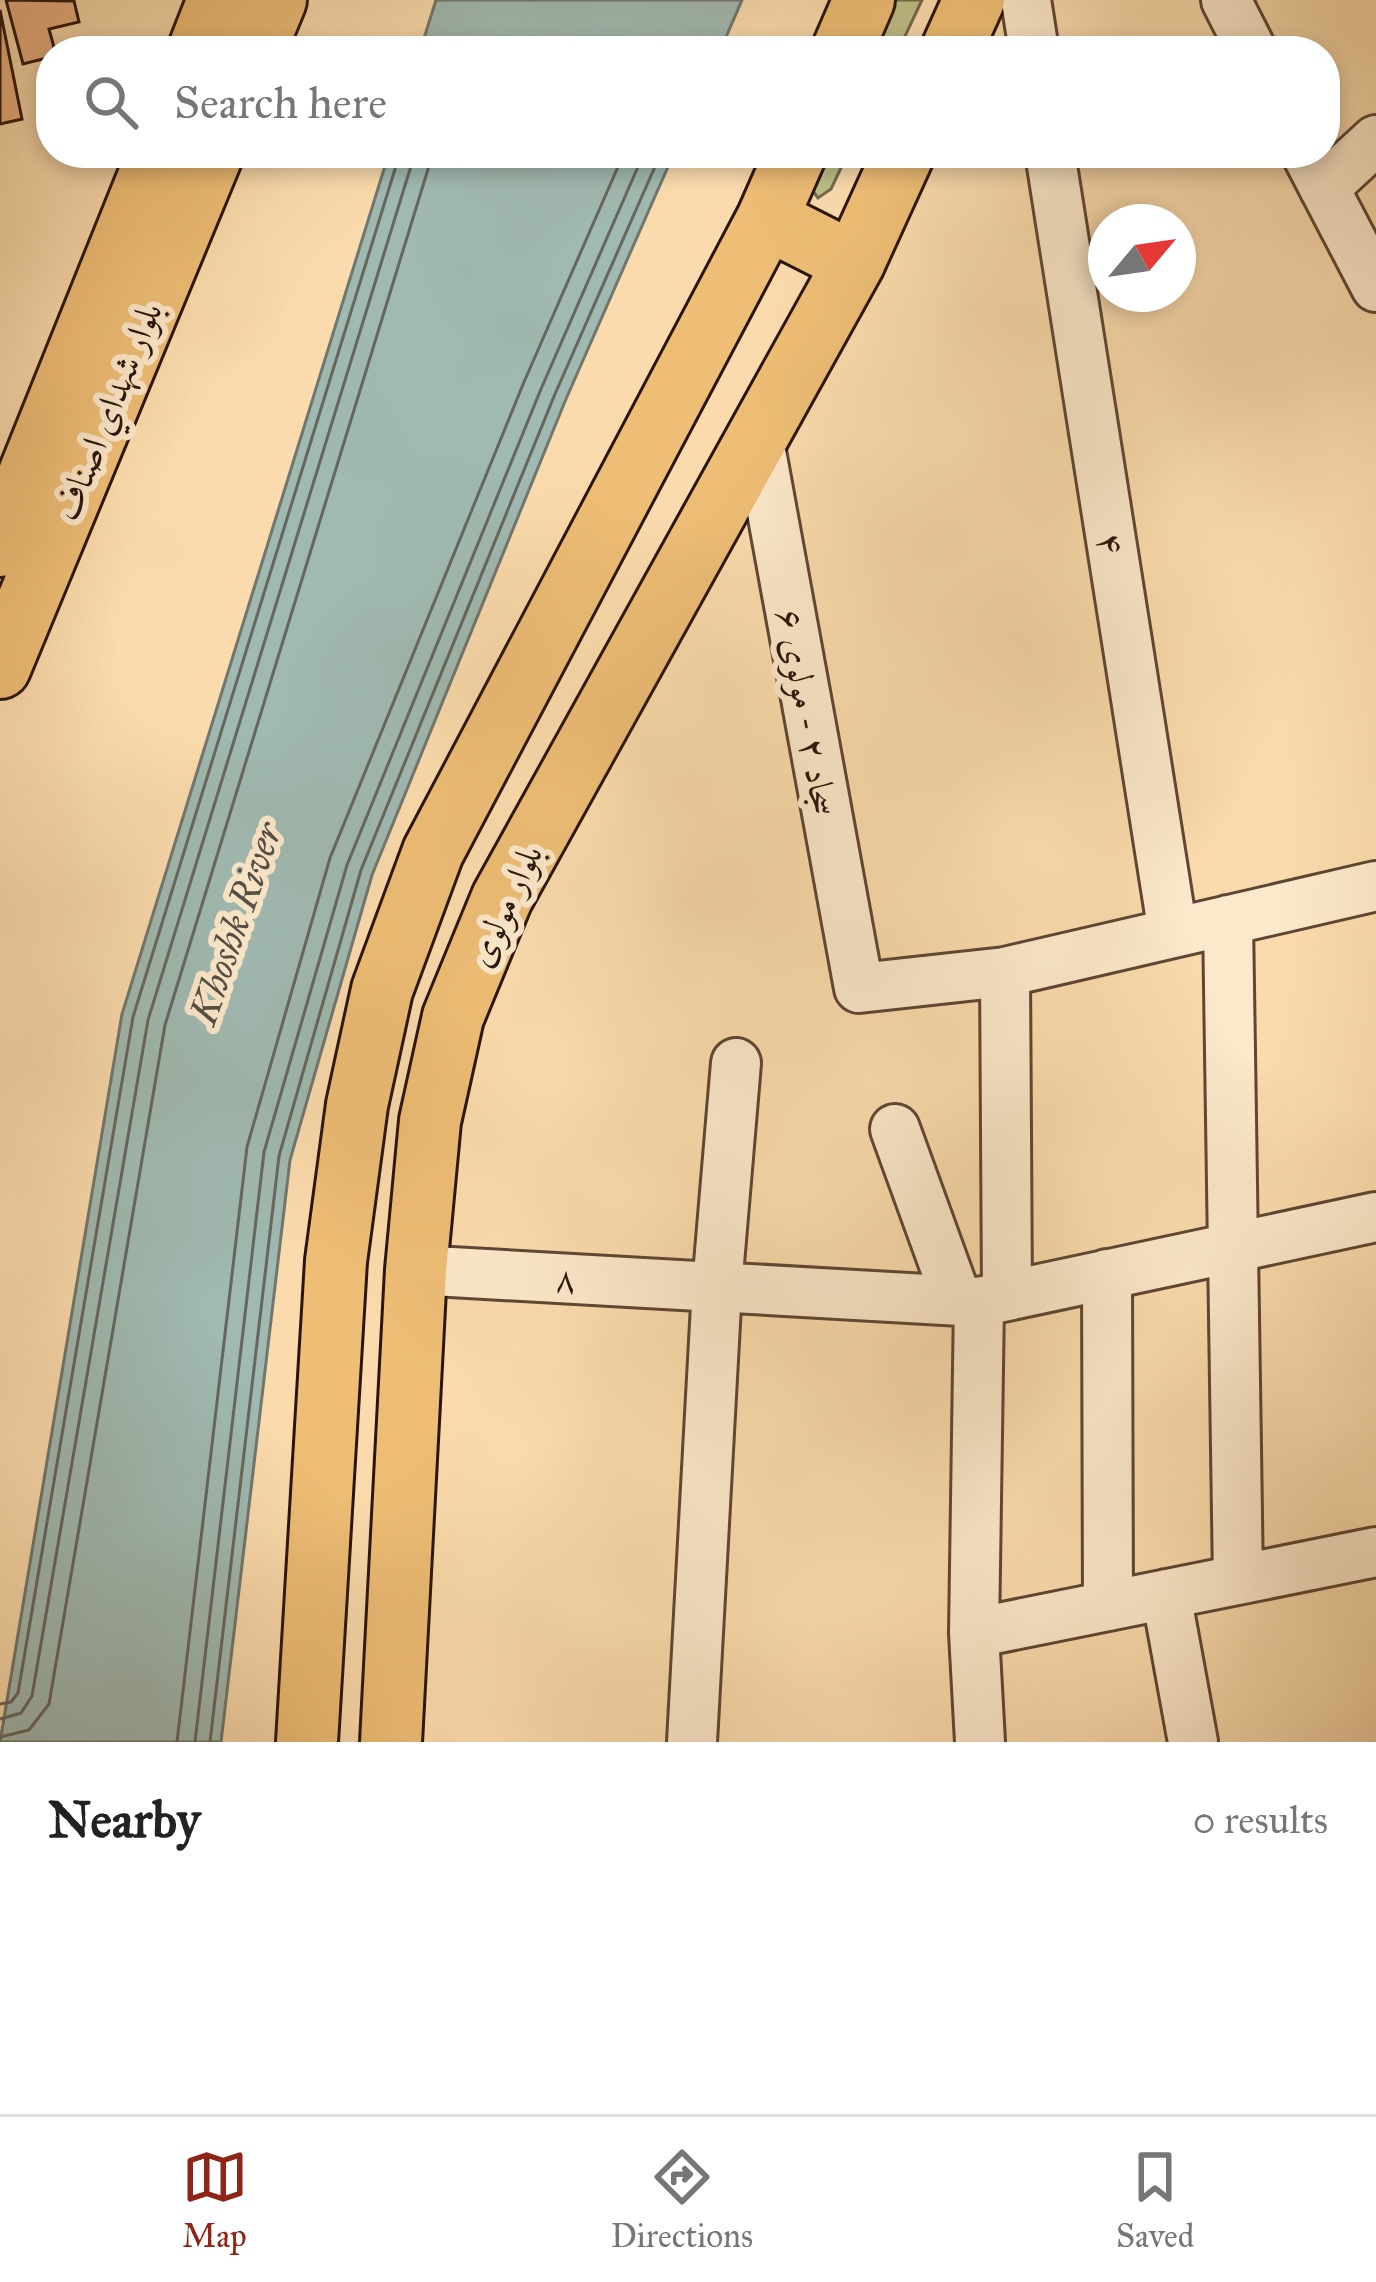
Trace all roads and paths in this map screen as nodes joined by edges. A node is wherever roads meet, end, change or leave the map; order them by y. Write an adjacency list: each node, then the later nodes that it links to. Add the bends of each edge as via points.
1 (218, 0): 7 (main road)
2 (276, 0): 8 (main road)
3 (864, 0): 9 (main road)
4 (974, 0): 10 (main road)
5 (1026, 0): 11 (street)
6 (1226, 0): 12 (street)
7 (204, 36)
8 (261, 36)
9 (848, 36)
10 (958, 36)
11 (1032, 36)
12 (1244, 36)
13 (1376, 140): 14 (street)
14 (1340, 158)
15 (152, 168): 25 (main road, بلوار شهداي اصناف)
16 (207, 168): 26 (main road, بلوار شهداي اصناف)
17 (789, 168): 21 (main road)
18 (897, 168): 22 (main road, بلوار مولوی)
19 (1052, 168): 29 (street, ۴)
20 (1315, 170): 23 (street)
21 (767, 219): 22 (main road); 44 (main road, via 433,852 382,990 336,1261)
22 (854, 262): 24 (main road, بلوار مولوی)
23 (1376, 287)
24 (758, 435): 30 (street, سجاد ۲ - مولوی ۶, via 859,988); 35 (main road, بلوار مولوی, via 502,898 453,1017 430,1121)
25 (0, 546)
26 (0, 668)
27 (1376, 886): 28 (street)
28 (1228, 920): 29 (street); 34 (street)
29 (1173, 933): 30 (street)
30 (1005, 972): 38 (street)
31 (736, 1063): 37 (street)
32 (895, 1129): 38 (street)
33 (1376, 1217): 34 (street)
34 (1236, 1247): 36 (street); 40 (street)
35 (416, 1270): 37 (street, ۸); 45 (main road, بلوار مولوی)
36 (1108, 1274): 38 (street); 42 (street)
37 (717, 1287): 38 (street); 46 (street)
38 (981, 1299): 43 (street)
39 (1376, 1552): 40 (street)
40 (1238, 1580): 41 (street)
41 (1166, 1594): 42 (street); 48 (street)
42 (1108, 1606): 43 (street)
43 (974, 1633): 47 (street)
44 (307, 1742)
45 (391, 1742)
46 (692, 1742)
47 (980, 1742)
48 (1193, 1742)

